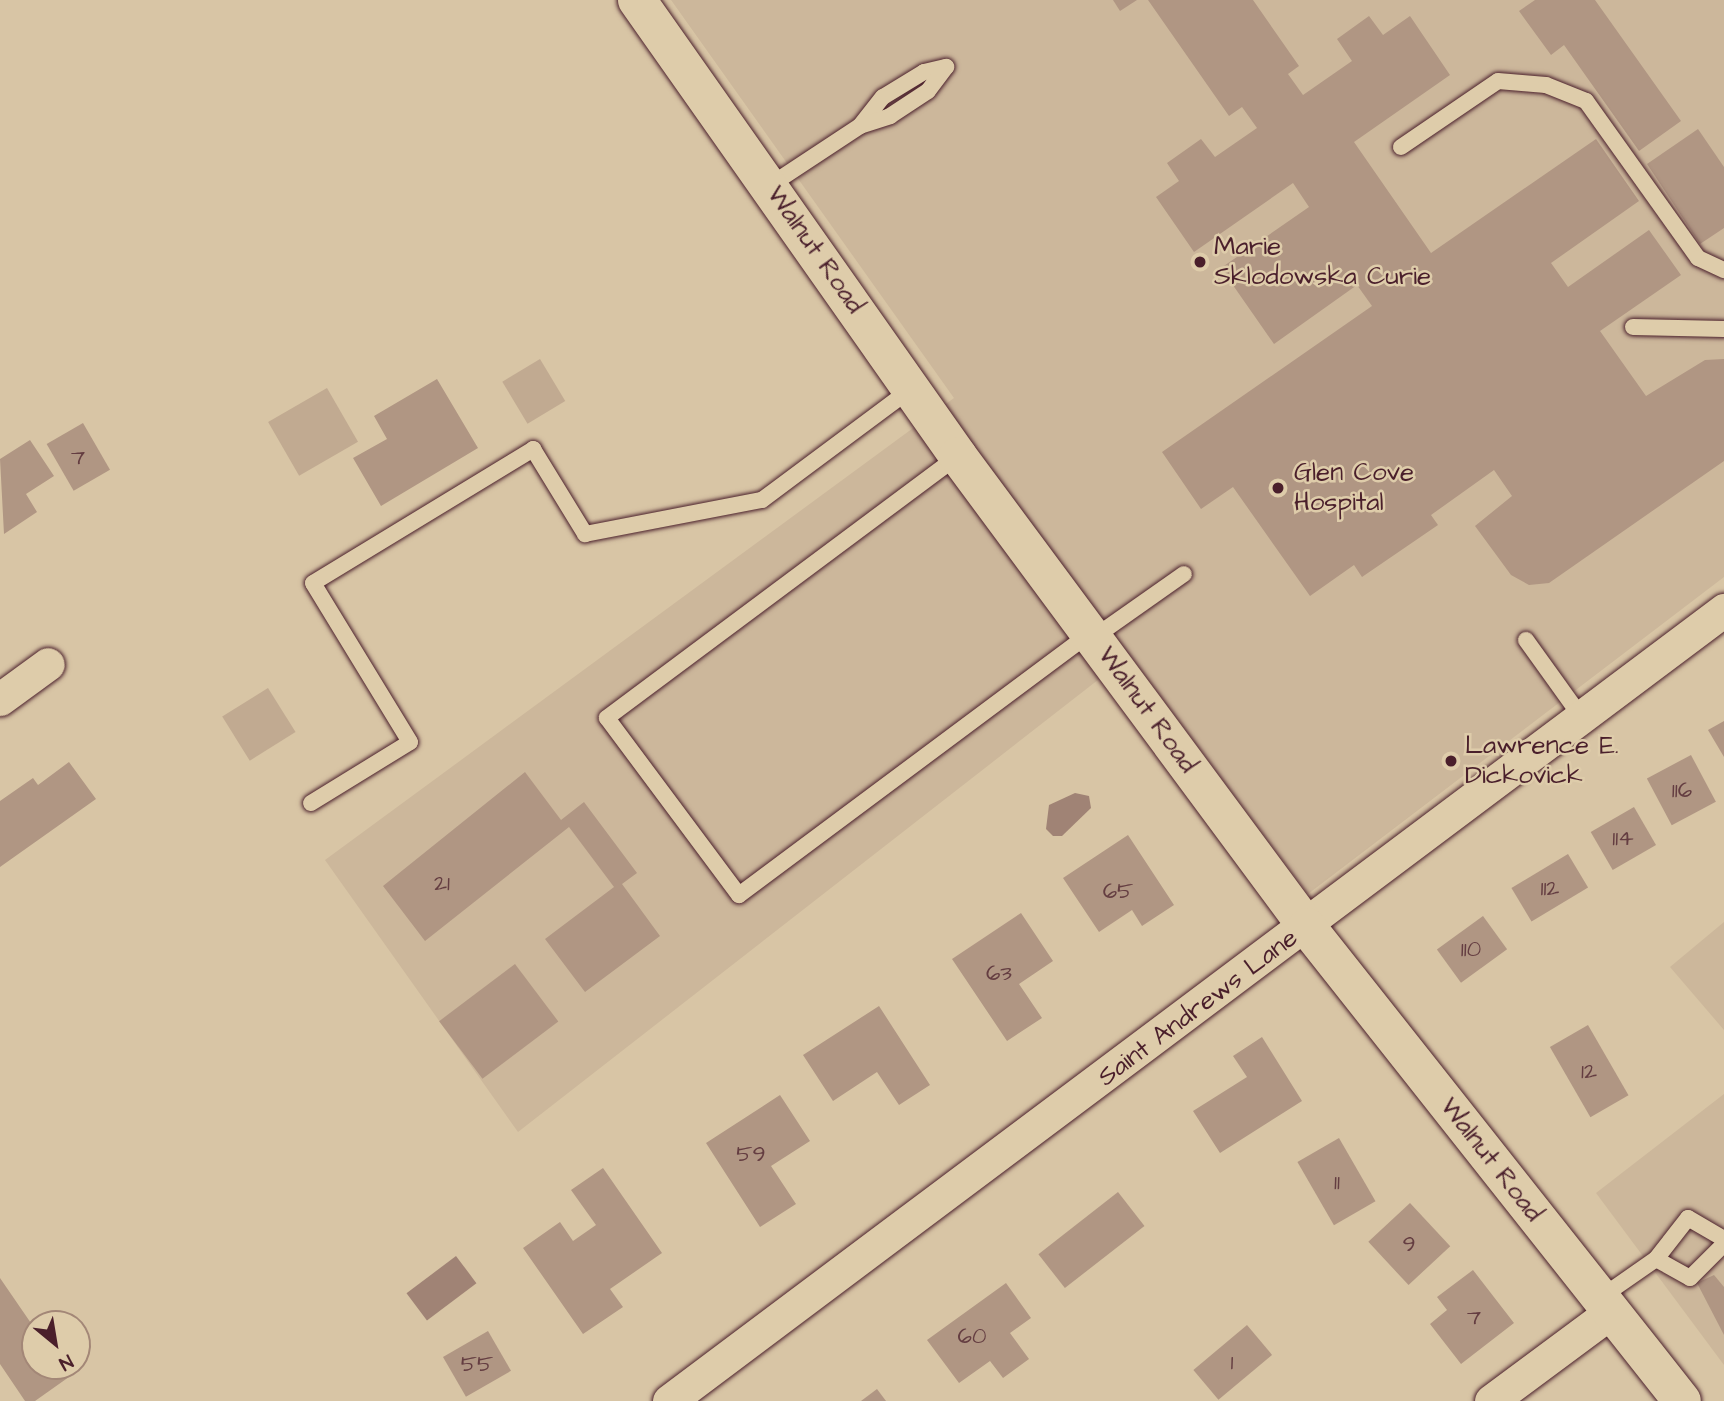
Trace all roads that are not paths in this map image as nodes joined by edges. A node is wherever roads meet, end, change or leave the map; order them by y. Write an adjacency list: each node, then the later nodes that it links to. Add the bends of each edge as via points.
1 (637, 0): 4 (street, Walnut Road)
2 (860, 126): 2 (lane, via 890,116 928,91 946,67 924,72 883,97); 4 (lane)
3 (1401, 147): 5 (lane, via 1498,81 1546,85 1586,101 1698,258)
4 (769, 186): 8 (street, Walnut Road)
5 (1724, 270)
6 (1633, 327): 7 (lane)
7 (1724, 329)
8 (912, 388): 9 (street, Walnut Road); 17 (lane, via 762,500 585,534 533,449 313,583 410,742)
9 (958, 456): 12 (street, Walnut Road); 12 (lane, via 607,718 739,895)
10 (1184, 575): 12 (lane)
11 (1724, 610): 16 (street, Saint Andrews Lane)
12 (1092, 636): 18 (street, Walnut Road)
13 (1525, 640): 16 (lane)
14 (48, 664): 15 (street)
15 (0, 699)
16 (1582, 718): 18 (street, Saint Andrews Lane)
17 (311, 803)
18 (1307, 927): 21 (street, Walnut Road); 22 (street, Saint Andrews Lane)
19 (1724, 1242): 20 (lane, via 1690,1278); 20 (lane, via 1688,1218)
20 (1656, 1259): 21 (lane)
21 (1605, 1305): 23 (street); 24 (street, Walnut Road)
22 (669, 1401)
23 (1491, 1401)
24 (1682, 1401)

